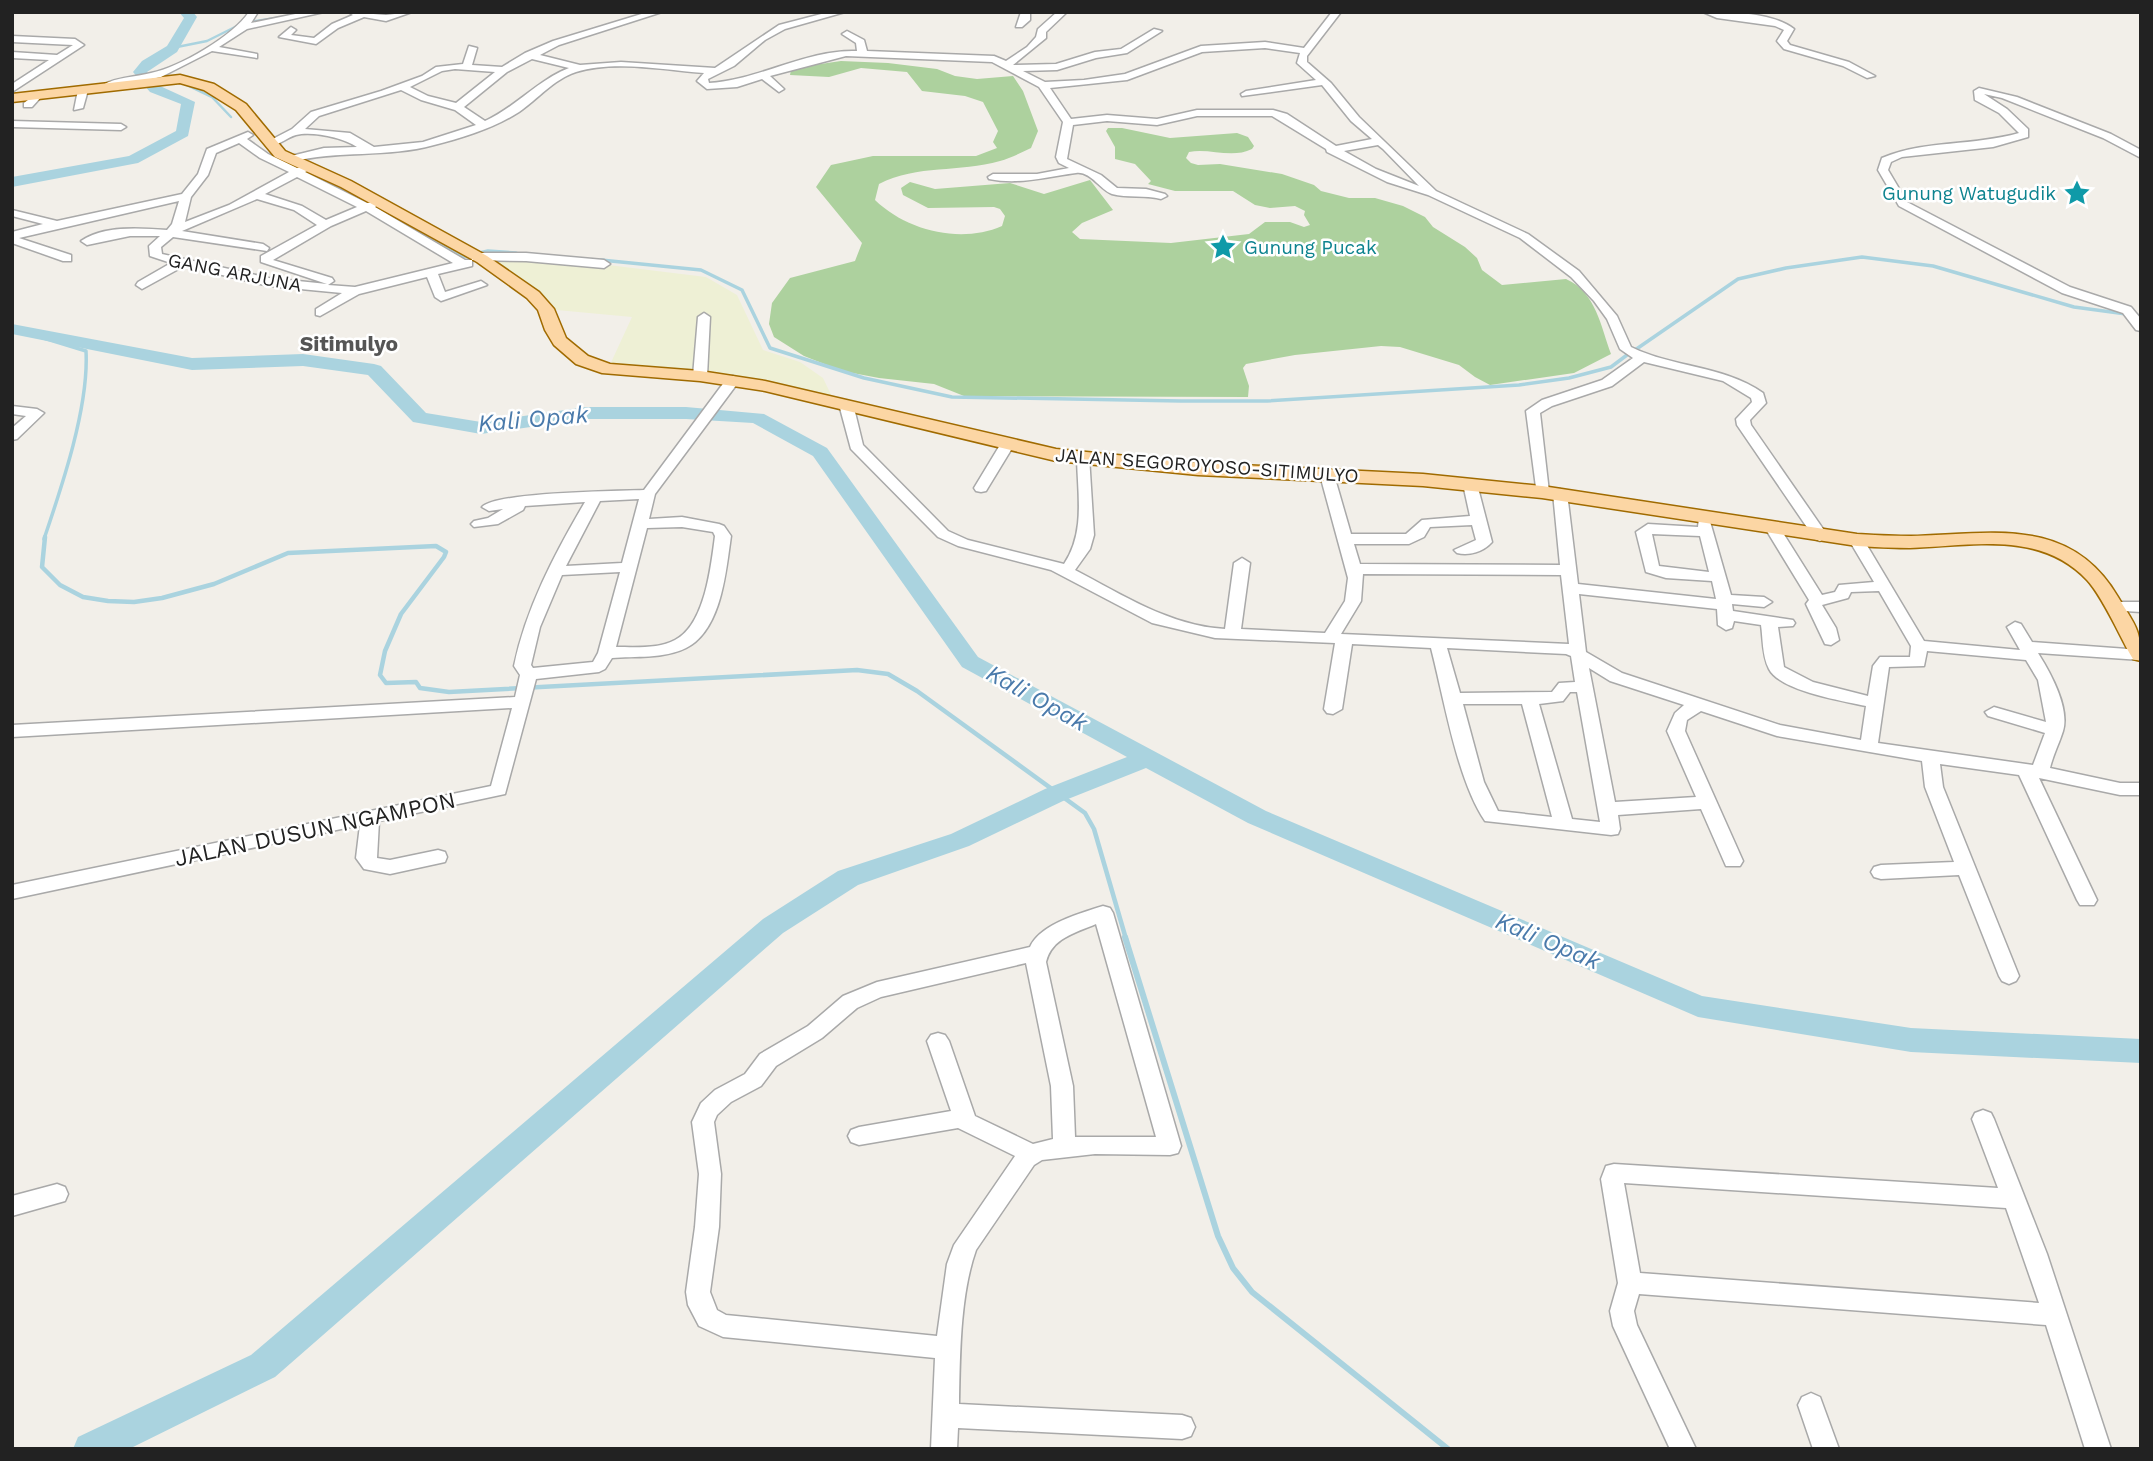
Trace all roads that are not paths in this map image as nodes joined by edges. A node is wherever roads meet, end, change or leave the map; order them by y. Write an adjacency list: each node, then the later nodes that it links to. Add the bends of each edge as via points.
1 (320, 12): 11 (street)
2 (408, 12): 10 (street, via 386,18)
3 (658, 12): 23 (street)
4 (841, 12): 30 (street, via 782,27)
5 (1026, 12): 12 (street)
6 (1050, 12): 14 (street, via 1036,25)
7 (1063, 12): 14 (street)
8 (1337, 12): 20 (street)
9 (1707, 12): 32 (street, via 1770,20 1789,29 1782,41 1787,47)
10 (357, 14): 13 (street, via 316,41 284,37)
11 (249, 21): 18 (street)
12 (1019, 24)
13 (291, 30)
14 (1041, 31): 26 (street, via 1035,45)
15 (1157, 31): 26 (street, via 1124,51 1057,67)
16 (847, 34): 21 (street, via 861,42)
17 (12, 39): 25 (street, via 79,45)
18 (210, 48): 24 (street); 33 (street)
19 (472, 48): 27 (street)
20 (1307, 51): 34 (street, via 1302,63); 36 (street, via 1265,45 1201,50 1127,77)
21 (862, 52): 26 (street, via 987,58); 31 (street, via 817,58)
22 (12, 55): 25 (street)
23 (528, 55): 28 (street); 29 (street)
24 (254, 56)
25 (60, 58): 38 (street)
26 (1011, 66): 36 (street)
27 (467, 67): 29 (street); 37 (street, via 447,67)
28 (580, 68): 30 (street); 48 (street, GANG ARJUNA, via 548,83 515,110)
29 (503, 70): 44 (street)
30 (714, 71): 31 (street, via 704,77 704,84 728,87)
31 (763, 75): 39 (street)
32 (1870, 76)
33 (164, 78): 35 (main road); 51 (main road, JALAN SEGOROYOSO-SITIMULYO, via 198,83 224,94)
34 (1324, 82): 41 (street); 54 (street)
35 (121, 84): 40 (main road); 43 (street)
36 (1043, 85): 46 (street)
37 (402, 86): 44 (street, via 430,102); 52 (street, via 314,114)
38 (12, 89)
39 (779, 89)
40 (83, 90): 43 (main road); 45 (street)
41 (1246, 94)
42 (12, 98): 43 (main road)
43 (36, 102): 49 (street)
44 (457, 107): 48 (street)
45 (78, 108)
46 (1068, 122): 57 (street, via 1107,118 1157,122 1197,113 1261,111 1283,116); 60 (street, via 1062,160)
47 (12, 124): 49 (street)
48 (482, 124): 56 (street, GANG ARJUNA, via 416,147)
49 (26, 125): 50 (street)
50 (121, 127)
51 (260, 130): 53 (street); 55 (main road, JALAN SEGOROYOSO-SITIMULYO)
52 (296, 131): 55 (street); 56 (street, via 346,135)
53 (239, 138): 59 (street, via 264,156); 64 (street, via 213,149 203,175)
54 (1380, 142): 57 (street); 62 (street)
55 (270, 143): 59 (main road, JALAN SEGOROYOSO-SITIMULYO)
56 (367, 149): 59 (street, GANG ARJUNA, via 316,152)
57 (1331, 149): 62 (street, via 1387,180)
58 (2141, 155): 85 (street, via 2084,126 1979,91 1979,99 2010,116 2024,135 1993,144 1900,154 1884,163 1883,170 1902,204 2066,290)
59 (298, 166): 63 (street, GANG ARJUNA); 66 (main road, JALAN SEGOROYOSO-SITIMULYO)
60 (1079, 168): 61 (street, via 1034,177); 65 (street, via 1114,191)
61 (993, 177)
62 (1432, 193): 87 (street, via 1507,226 1554,257 1598,298 1613,319 1622,345)
63 (257, 195): 70 (street, via 298,208); 71 (street, GANG ARJUNA)
64 (186, 196): 68 (street); 71 (street)
65 (1161, 196)
66 (373, 204): 70 (street); 77 (main road, JALAN SEGOROYOSO-SITIMULYO)
67 (12, 213): 69 (street)
68 (114, 213): 69 (street); 72 (street)
69 (55, 223): 73 (street)
70 (327, 224): 83 (street, via 265,260)
71 (173, 231): 72 (street); 75 (street); 78 (street, GANG ARJUNA, via 155,246 156,256)
72 (117, 234): 74 (street)
73 (12, 237): 76 (street)
74 (87, 241)
75 (263, 248)
76 (67, 258)
77 (472, 258): 79 (street); 80 (street); 88 (main road, JALAN SEGOROYOSO-SITIMULYO, via 540,301 560,341 582,360 625,372)
78 (180, 263): 81 (street); 83 (street, GANG ARJUNA, via 269,282)
79 (604, 264)
80 (432, 273): 82 (street, via 441,297); 83 (street)
81 (142, 285)
82 (481, 285)
83 (358, 290): 84 (street)
84 (320, 312)
85 (2134, 314)
86 (704, 317): 88 (street)
87 (1641, 358): 98 (street, via 1608,383 1533,411); 108 (street, via 1723,376 1750,388 1759,403 1743,419 1744,425)
88 (700, 376): 89 (main road, JALAN SEGOROYOSO-SITIMULYO)
89 (733, 380): 90 (main road, JALAN SEGOROYOSO-SITIMULYO); 99 (street)
90 (847, 408): 93 (main road, JALAN SEGOROYOSO-SITIMULYO); 116 (street, via 856,446 943,534)
91 (12, 410): 92 (street, via 37,414)
92 (12, 436)
93 (1007, 445): 94 (main road, JALAN SEGOROYOSO-SITIMULYO); 97 (street)
94 (1084, 459): 95 (main road, JALAN SEGOROYOSO-SITIMULYO); 116 (street, via 1086,535)
95 (1327, 475): 96 (main road, JALAN SEGOROYOSO-SITIMULYO); 109 (street)
96 (1470, 484): 98 (main road, JALAN SEGOROYOSO-SITIMULYO); 103 (street)
97 (981, 488)
98 (1551, 493): 106 (main road, JALAN SEGOROYOSO-SITIMULYO); 118 (street)
99 (648, 494): 100 (street); 105 (street)
100 (596, 497): 101 (street); 115 (street, JALAN DUSUN NGAMPON)
101 (526, 501): 102 (street); 104 (street)
102 (489, 507)
103 (1479, 520): 109 (street, via 1427,523 1409,539); 111 (street, via 1484,542)
104 (479, 524)
105 (641, 524): 113 (street); 135 (street, via 682,522 719,528 723,536 711,601 695,634 685,643)
106 (1705, 524): 107 (main road, JALAN SEGOROYOSO-SITIMULYO); 117 (street); 117 (street, via 1648,530 1644,541 1652,569)
107 (1773, 528): 108 (main road, JALAN SEGOROYOSO-SITIMULYO); 120 (street)
108 (1820, 536): 110 (main road, JALAN SEGOROYOSO-SITIMULYO)
109 (1346, 539): 114 (street)
110 (1857, 540): 119 (street); 122 (main road, JALAN SEGOROYOSO-SITIMULYO, via 2004,537 2030,541 2077,561 2097,578)
111 (1462, 550)
112 (1242, 563): 128 (street)
113 (629, 567): 115 (street); 135 (street)
114 (1355, 569): 118 (street); 129 (street, via 1353,601)
115 (558, 571): 138 (street, JALAN DUSUN NGAMPON, via 524,646)
116 (1067, 571): 128 (street, via 1158,620)
117 (1718, 577): 124 (street)
118 (1570, 579): 124 (street); 134 (street)
119 (1882, 586): 120 (street, via 1845,588 1842,595); 132 (street)
120 (1818, 601): 130 (street, via 1815,611 1829,626)
121 (1764, 602): 124 (street)
122 (2115, 607): 123 (street); 136 (main road, JALAN SEGOROYOSO-SITIMULYO)
123 (2141, 607)
124 (1725, 611): 125 (street)
125 (1769, 621): 126 (street); 141 (street, via 1777,669 1784,675)
126 (1787, 623)
127 (2015, 627): 133 (street)
128 (1232, 634): 129 (street)
129 (1337, 639): 131 (street); 143 (street)
130 (1830, 640)
131 (1438, 644): 134 (street); 139 (street)
132 (1919, 646): 133 (street, via 1994,654); 141 (street, via 1918,662 1883,663)
133 (2029, 651): 136 (street); 145 (street, via 2046,680)
134 (1578, 652): 137 (street); 142 (street, via 1610,675)
135 (606, 653): 138 (street, via 593,668)
136 (2141, 654)
137 (1584, 687): 140 (street, via 1562,687 1557,697); 152 (street)
138 (524, 689): 146 (street); 153 (street, JALAN DUSUN NGAMPON, via 499,790)
139 (1452, 698): 140 (street); 154 (street, via 1475,782 1489,814 1497,820)
140 (1529, 699): 154 (street)
141 (1875, 703): 147 (street)
142 (1703, 704): 147 (street, via 1777,730); 151 (street, via 1686,710 1676,721 1676,731)
143 (1333, 709)
144 (1994, 712): 145 (street)
145 (2055, 730): 149 (street)
146 (12, 731)
147 (1869, 747): 148 (street)
148 (1930, 756): 149 (street); 157 (street, via 1934,787)
149 (2033, 771): 150 (street, via 2110,788); 160 (street)
150 (2141, 789)
151 (1706, 802): 152 (street); 156 (street)
152 (1608, 809): 154 (street, via 1608,830)
153 (370, 817): 155 (street, via 366,858 371,864 390,867); 159 (street, JALAN DUSUN NGAMPON)
154 (1563, 825)
155 (438, 857)
156 (1733, 861)
157 (1966, 868): 158 (street); 162 (street)
158 (1881, 872)
159 (12, 892)
160 (2087, 901)
161 (1038, 952): 167 (street, via 1036,962 1062,1086); 167 (street, via 1057,932 1103,913 1170,1146); 174 (street, via 877,990 850,1002 814,1032 768,1060 753,1080 723,1096 703,1122 710,1174 698,1292 708,1318 723,1326)
162 (2008, 976)
163 (938, 1041): 164 (street)
164 (963, 1118): 166 (street); 168 (street, via 975,1129)
165 (1983, 1119): 170 (street)
166 (859, 1136)
167 (1064, 1147): 168 (street)
168 (1031, 1154): 174 (street, via 962,1254)
169 (57, 1194): 171 (street)
170 (2014, 1199): 172 (street, via 1618,1171 1612,1179); 173 (street)
171 (12, 1206)
172 (1630, 1283): 173 (street); 179 (street, via 1622,1311 1625,1326)
173 (2056, 1315): 181 (street)
174 (948, 1348): 176 (street)
175 (1811, 1405): 180 (street)
176 (945, 1415): 177 (street); 178 (street)
177 (1182, 1427)
178 (944, 1449)
179 (1683, 1449)
180 (1826, 1449)
181 (2098, 1449)

